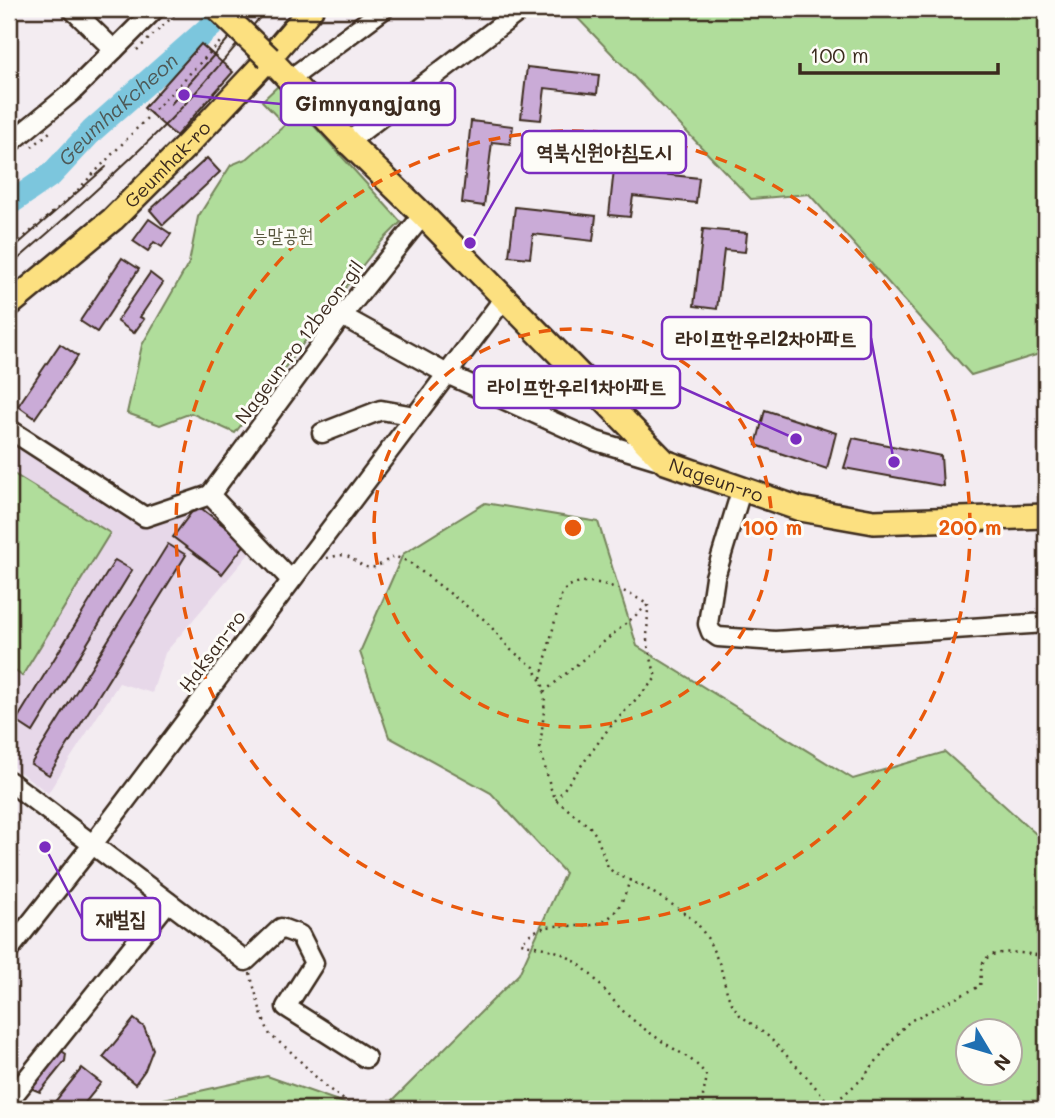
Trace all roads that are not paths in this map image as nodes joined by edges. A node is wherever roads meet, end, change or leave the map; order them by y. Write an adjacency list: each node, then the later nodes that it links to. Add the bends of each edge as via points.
1 (72, 9): 7 (street)
2 (155, 9): 7 (street)
3 (218, 9): 8 (main road, Nageun-ro, bridge)
4 (311, 9): 8 (main road, Geumhak-ro)
5 (384, 9): 9 (street)
6 (522, 9): 10 (street)
7 (114, 50): 11 (street, via 72,93)
8 (269, 58): 9 (main road, Nageun-ro); 14 (main road, Geumhak-ro, via 113,219)
9 (290, 79): 10 (main road, Nageun-ro)
10 (348, 142): 12 (main road, Nageun-ro)
11 (9, 144)
12 (423, 215): 13 (main road, Nageun-ro); 15 (street, Nageun-ro 12beon-gil)
13 (505, 298): 16 (street, Haksan-ro); 20 (main road, Nageun-ro)
14 (9, 305)
15 (342, 316): 16 (street); 22 (street, Nageun-ro 12beon-gil)
16 (447, 374): 17 (street, Haksan-ro); 20 (street, via 596,441)
17 (415, 416): 19 (street, via 381,410); 24 (street, Haksan-ro)
18 (9, 429): 22 (street, via 145,517)
19 (322, 433)
20 (665, 462): 21 (main road, Nageun-ro)
21 (742, 488): 23 (main road, Nageun-ro, via 800,509 874,522); 25 (street, via 715,577 708,624 718,637 775,641)
22 (210, 495): 24 (street)
23 (1046, 516)
24 (292, 580): 27 (street, Haksan-ro)
25 (1046, 624)
26 (9, 781): 27 (street)
27 (93, 844): 28 (street); 29 (street, Haksan-ro)
28 (168, 902): 30 (street, via 246,961 281,928 300,935 314,964 286,1007); 31 (street)
29 (9, 950)
30 (366, 1058)
31 (9, 1101)

